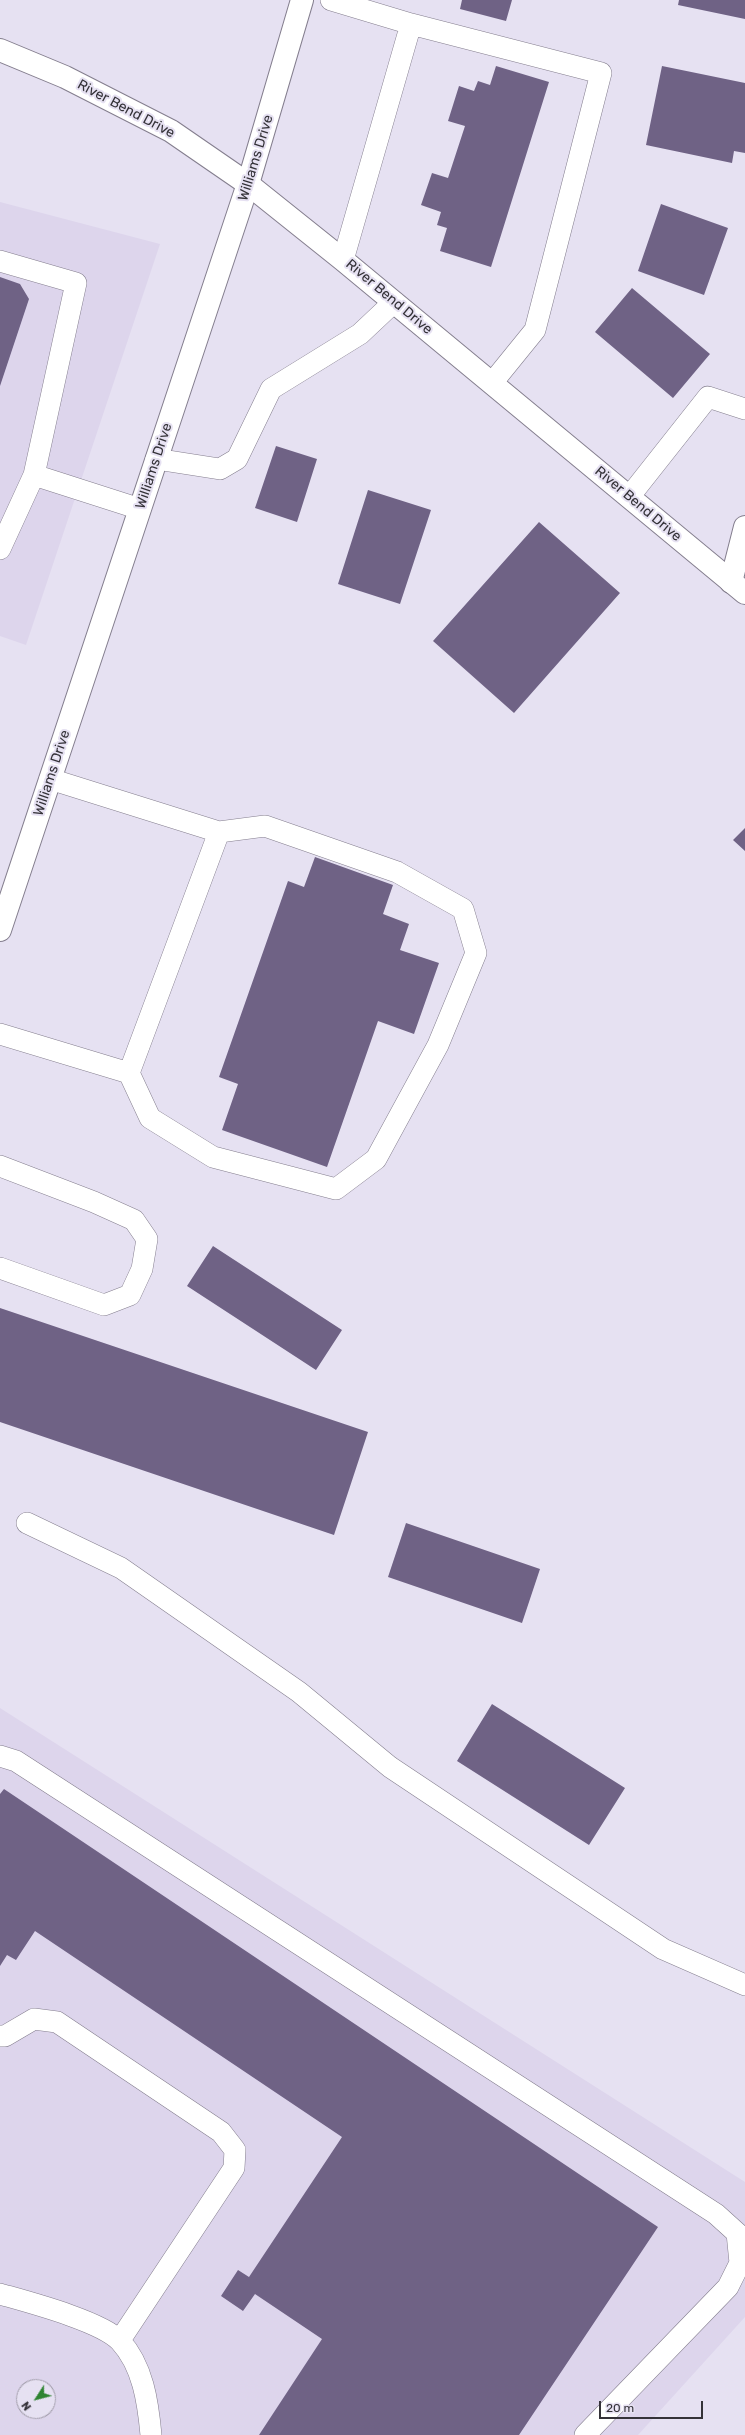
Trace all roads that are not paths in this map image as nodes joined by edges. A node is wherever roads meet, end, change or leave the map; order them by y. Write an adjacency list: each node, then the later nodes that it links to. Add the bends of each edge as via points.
1 (302, 0): 5 (main road, Williams Drive)
2 (331, 0): 3 (lane)
3 (411, 24): 6 (lane); 9 (lane, via 601,74 535,330)
4 (0, 50): 5 (main road, River Bend Drive, via 66,77 171,131)
5 (248, 184): 6 (main road, River Bend Drive); 11 (main road, Williams Drive)
6 (343, 260): 8 (main road, River Bend Drive)
7 (0, 261): 12 (lane, via 76,283)
8 (394, 302): 9 (main road, River Bend Drive); 11 (lane, via 360,334 271,389 237,459 220,469)
9 (492, 383): 13 (main road, River Bend Drive)
10 (745, 409): 13 (lane, via 708,398)
11 (156, 459): 14 (main road, Williams Drive)
12 (34, 475): 14 (lane); 16 (lane)
13 (629, 497): 17 (main road, River Bend Drive)
14 (140, 509): 18 (main road, Williams Drive)
15 (745, 527): 17 (main road)
16 (0, 549)
17 (738, 588)
18 (50, 779): 19 (lane); 20 (main road, Williams Drive)
19 (219, 832): 23 (lane); 23 (lane, via 265,826 397,872 463,909 476,953 438,1045 376,1159 336,1189 213,1157 150,1118)
20 (5, 896): 21 (main road, Williams Drive)
21 (0, 930)
22 (0, 1034): 23 (lane)
23 (130, 1073)
24 (0, 1166): 25 (lane, via 134,1220 147,1239 142,1269 130,1295 104,1305)
25 (0, 1268)
26 (27, 1523): 28 (lane, via 120,1568 299,1692 390,1767 663,1949)
27 (0, 1756): 33 (lane, via 16,1761 716,2214 737,2233 740,2263 728,2287)
28 (745, 1985)
29 (0, 2036): 31 (lane, via 5,2036 34,2019 56,2022 221,2132 235,2150 234,2168)
30 (0, 2294): 31 (lane, via 56,2311 105,2330)
31 (120, 2340): 32 (lane, via 142,2381 148,2402)
32 (151, 2435)
33 (585, 2435)

